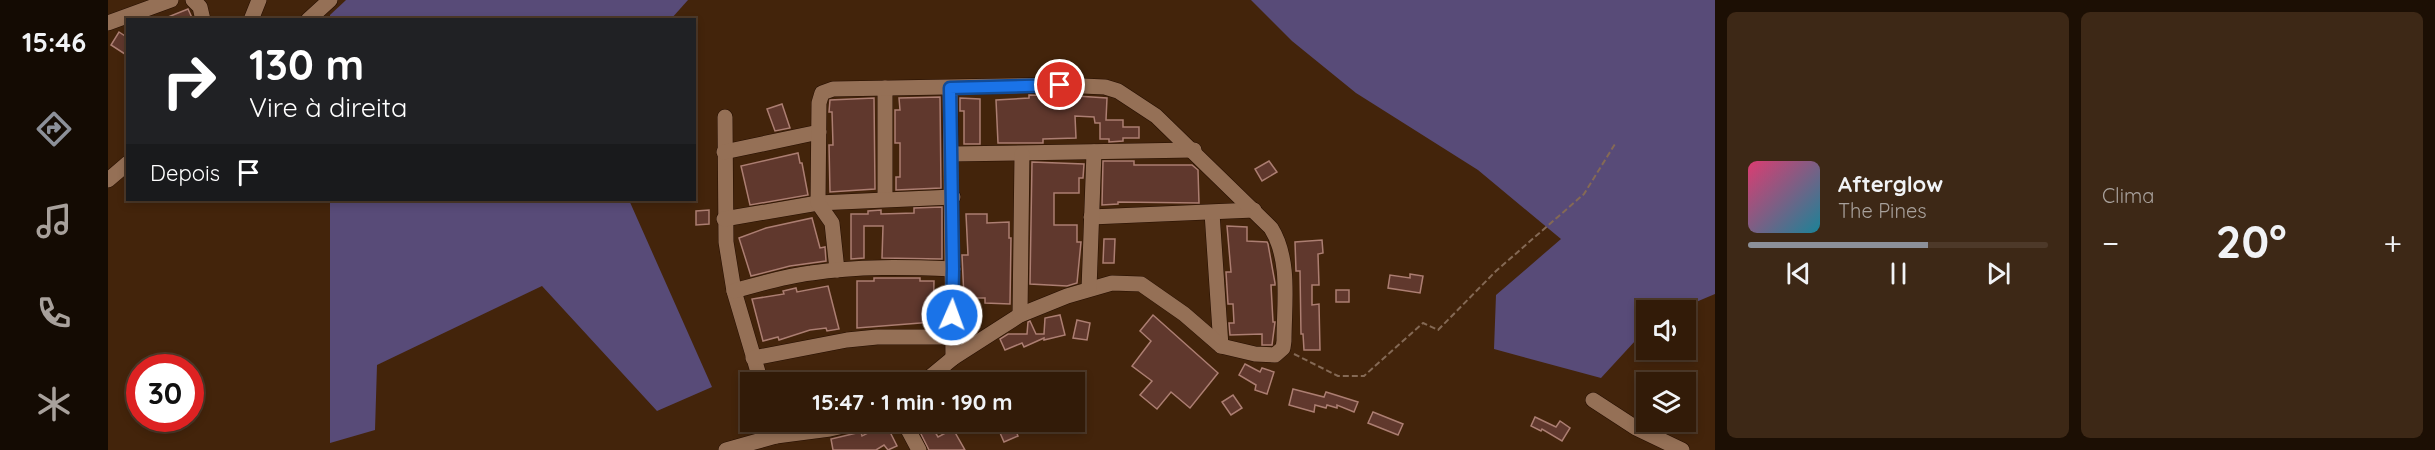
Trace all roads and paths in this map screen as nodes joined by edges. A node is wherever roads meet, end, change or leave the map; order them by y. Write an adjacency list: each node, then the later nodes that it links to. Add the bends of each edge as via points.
1 (171, 0): 8 (street)
2 (193, 0): 5 (street)
3 (259, 0): 6 (street)
4 (330, 0): 7 (street)
5 (202, 18)
6 (252, 18)
7 (310, 18)
8 (108, 23)
9 (885, 88): 10 (street); 12 (street, via 826,90 819,103); 22 (street)
10 (950, 88): 14 (street, via 1105,87 1124,94 1156,116); 17 (street)
11 (725, 117): 15 (street)
12 (819, 132): 15 (street); 23 (street)
13 (1615, 144): 35 (path, via 1584,194 1496,271 1438,330 1423,322 1364,376 1338,376)
14 (1194, 150): 16 (street); 24 (street)
15 (724, 152): 27 (street)
16 (1094, 152): 18 (street); 26 (street)
17 (952, 154): 18 (street); 21 (street)
18 (1022, 154): 32 (street)
19 (126, 165): 20 (street)
20 (108, 180)
21 (952, 196): 22 (street); 28 (street)
22 (885, 198): 23 (street)
23 (818, 203): 27 (street); 29 (street, via 832,223)
24 (1254, 210): 25 (street); 35 (street, via 1279,240 1284,256)
25 (1212, 213): 26 (street); 34 (street)
26 (1091, 217): 30 (street)
27 (724, 219): 31 (street)
28 (953, 269): 29 (street); 33 (street)
29 (837, 270): 31 (street)
30 (1089, 289): 32 (street); 34 (street, via 1112,283 1141,284)
31 (734, 291): 36 (street)
32 (1020, 315): 37 (street)
33 (951, 337): 36 (street, via 847,340); 37 (street)
34 (1221, 346): 35 (street, via 1268,356)
35 (1283, 348)
36 (753, 358): 38 (street)
37 (953, 358): 39 (street)
38 (758, 372)
39 (936, 372)
40 (1593, 400): 45 (street, via 1636,428)
41 (767, 432): 43 (street)
42 (909, 432): 44 (street)
43 (726, 450)
44 (919, 450)
45 (1682, 450)

